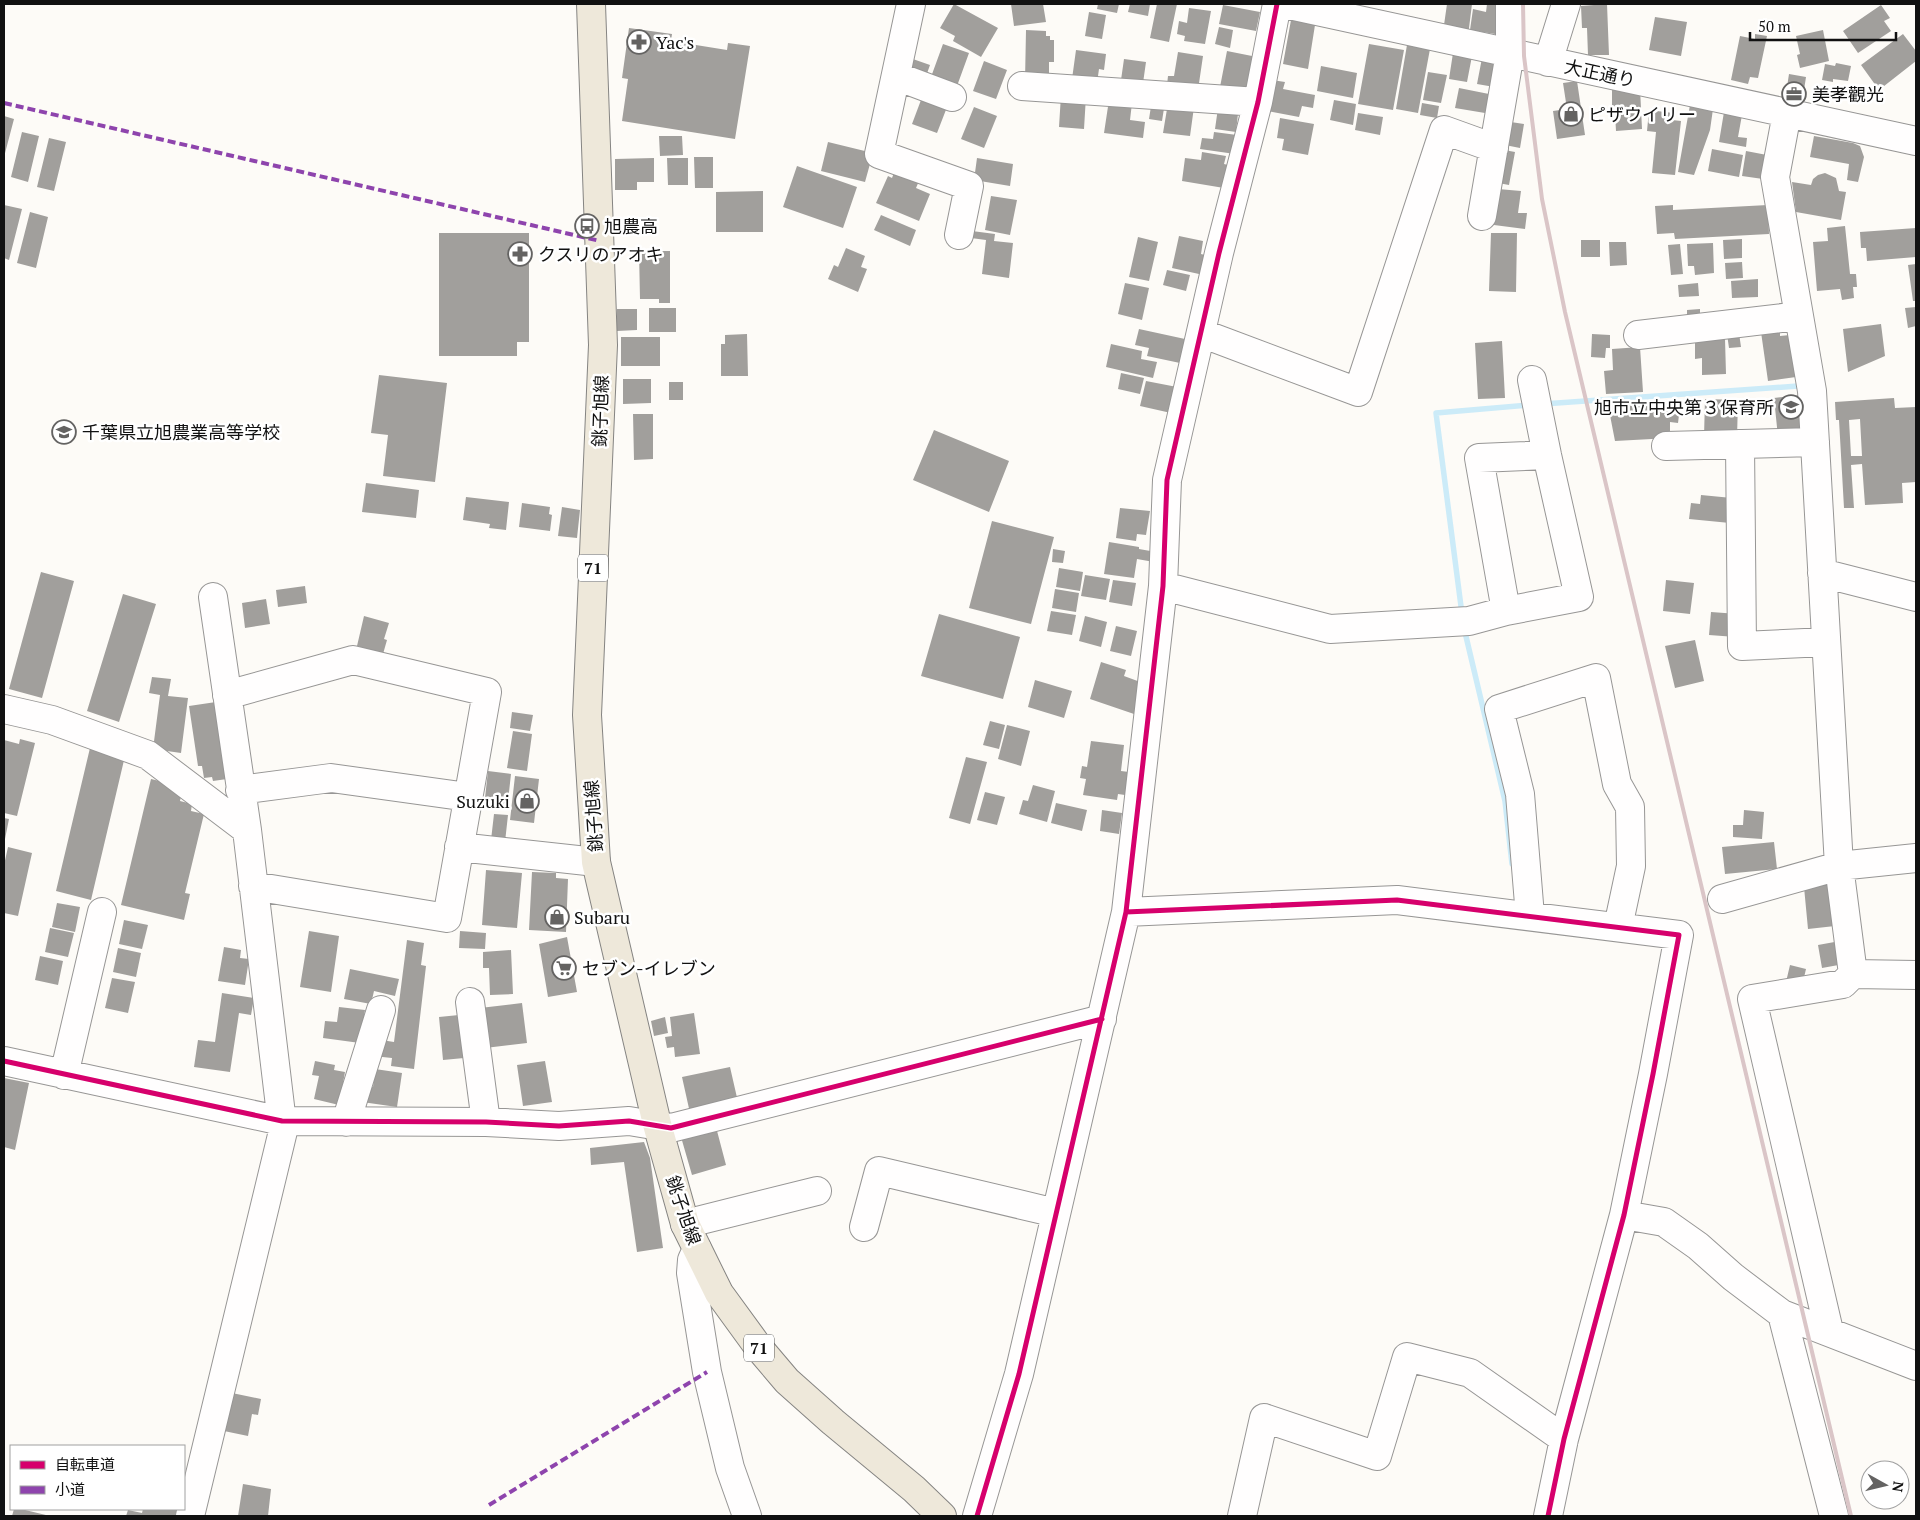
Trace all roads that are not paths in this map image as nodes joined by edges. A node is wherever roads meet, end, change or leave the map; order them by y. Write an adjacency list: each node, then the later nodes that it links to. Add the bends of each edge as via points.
1 (591, 4): 39 (main road, 銚子旭線 / 71, via 602,345 586,715)
2 (911, 4): 9 (street)
3 (1277, 4): 12 (street)
4 (1285, 4): 7 (street, 大正通り)
5 (1510, 4): 7 (street)
6 (1566, 4): 8 (street)
7 (1510, 53): 8 (street, 大正通り); 15 (street)
8 (1548, 62): 13 (street, 大正通り)
9 (896, 76): 11 (street); 17 (street, via 879,154 970,186)
10 (1022, 86): 12 (street)
11 (952, 97)
12 (1258, 102): 19 (street)
13 (1787, 114): 14 (street, 大正通り); 18 (street, via 1775,177)
14 (1916, 141)
15 (1494, 148): 16 (street); 19 (street, via 1444,130 1358,392)
16 (1482, 216)
17 (959, 235)
18 (1799, 316): 20 (street); 22 (street, via 1812,391)
19 (1201, 334): 27 (street, via 1167,480)
20 (1638, 335)
21 (1532, 380): 25 (street)
22 (1815, 442): 23 (street); 26 (street)
23 (1740, 444): 24 (street); 31 (street, via 1742,646)
24 (1666, 446)
25 (1547, 455): 30 (street, via 1579,597); 30 (street, via 1479,458)
26 (1822, 573): 29 (street); 31 (street)
27 (1163, 586): 30 (street, via 1330,629 1469,621); 44 (street)
28 (213, 596): 32 (street)
29 (1916, 597)
30 (1506, 611)
31 (1826, 642): 40 (street)
32 (227, 695): 34 (street); 35 (street, via 352,660 487,692)
33 (4, 709): 36 (street, via 52,720 148,755)
34 (240, 790): 35 (street, via 331,778); 36 (street)
35 (468, 797): 37 (street)
36 (247, 830): 41 (street)
37 (459, 847): 39 (street); 41 (street, via 447,918)
38 (1916, 858): 40 (street)
39 (596, 862): 57 (main road, 銚子旭線 / 71)
40 (1839, 866): 42 (street); 47 (street)
41 (253, 886): 54 (street)
42 (1722, 899)
43 (102, 912): 53 (street)
44 (1126, 912): 45 (street, via 1397,900); 51 (street)
45 (1530, 916): 46 (street); 46 (street, via 1520,794 1499,709 1596,678 1616,784 1630,807 1631,866)
46 (1618, 927): 60 (street, via 1679,935)
47 (1853, 974): 48 (street); 65 (street, via 1843,984 1752,999)
48 (1916, 976)
49 (470, 1002): 56 (street)
50 (381, 1010): 55 (street)
51 (1102, 1019): 57 (street, via 671,1128); 59 (street)
52 (4, 1061): 53 (street)
53 (64, 1075): 54 (street)
54 (282, 1121): 55 (street); 68 (street, via 283,1131)
55 (346, 1122): 56 (street)
56 (486, 1122): 57 (street, via 559,1126 630,1121)
57 (657, 1124): 61 (main road, 銚子旭線 / 71)
58 (817, 1191): 61 (street)
59 (1056, 1213): 62 (street, via 878,1171); 71 (street, via 1019,1374)
60 (1624, 1215): 64 (street, via 1664,1222); 67 (street)
61 (685, 1224): 63 (main road, 銚子旭線 / 71)
62 (864, 1227)
63 (697, 1250): 69 (street, via 691,1273 707,1372 730,1468); 70 (main road, 銚子旭線 / 71, via 719,1293 787,1381)
64 (1782, 1314): 65 (street); 74 (street)
65 (1828, 1331): 66 (street)
66 (1916, 1366)
67 (1564, 1439): 72 (street, via 1470,1372 1407,1357 1377,1456 1264,1418); 73 (street)
68 (190, 1516)
69 (747, 1516)
70 (942, 1516)
71 (977, 1516)
72 (1242, 1516)
73 (1548, 1516)
74 (1834, 1516)

